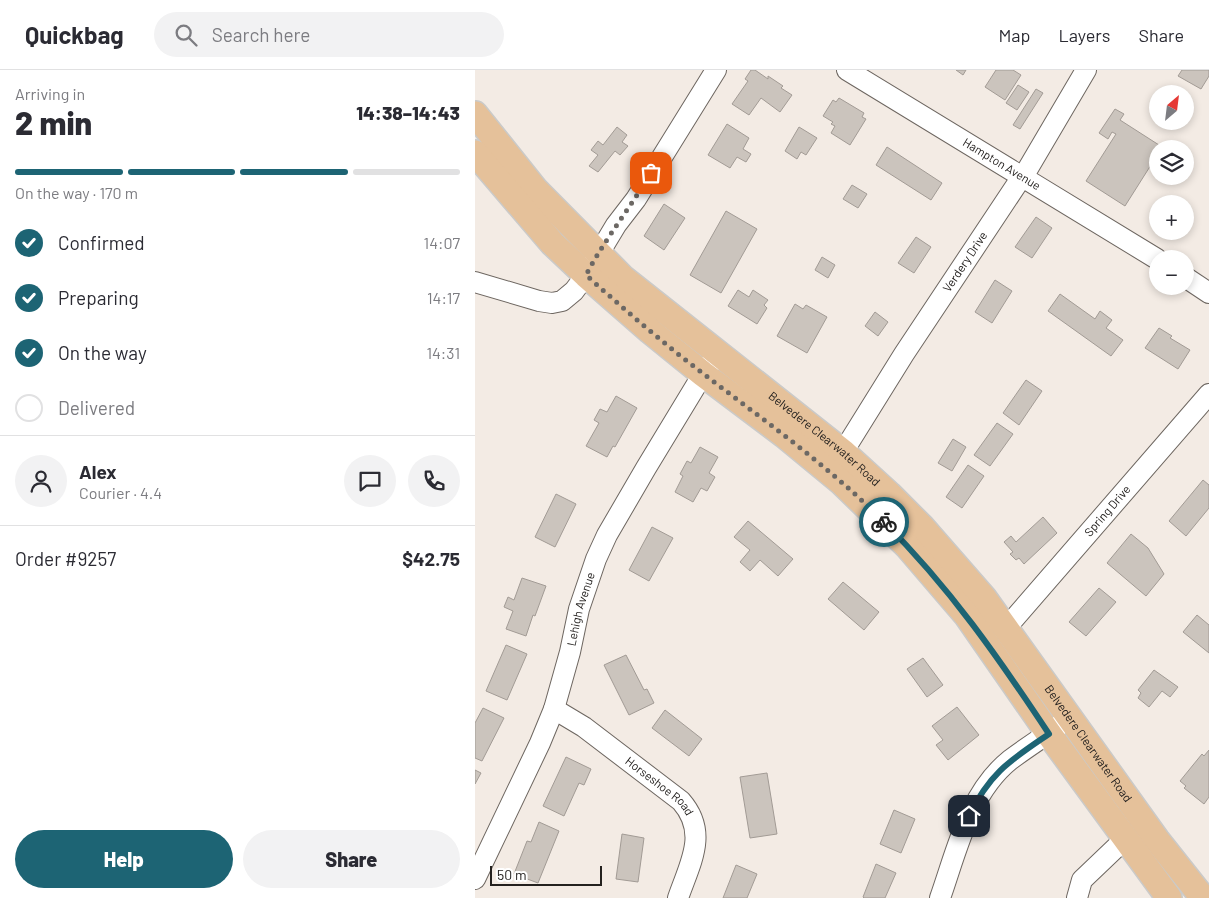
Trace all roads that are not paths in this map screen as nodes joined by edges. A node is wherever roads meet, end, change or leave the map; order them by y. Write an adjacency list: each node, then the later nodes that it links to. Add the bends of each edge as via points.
1 (716, 70): 7 (street)
2 (847, 70): 6 (street, Hampton Avenue)
3 (1087, 70): 6 (street, Verdery Drive)
4 (475, 114): 7 (main road, Belvedere Clearwater Road, via 535,189)
5 (475, 153): 9 (main road, Belvedere Clearwater Road, via 552,243)
6 (1023, 177): 8 (street, Hampton Avenue); 16 (street, Verdery Drive, via 904,354)
7 (598, 254): 9 (street); 13 (main road, Belvedere Clearwater Road, via 623,278)
8 (1149, 254)
9 (586, 275): 10 (street, via 562,301 552,303); 14 (main road, Belvedere Clearwater Road)
10 (475, 282)
11 (1194, 283): 12 (street)
12 (1209, 294)
13 (718, 353): 14 (street, Lehigh Avenue); 16 (main road, Belvedere Clearwater Road)
14 (703, 374): 18 (street, Lehigh Avenue, via 596,559 579,609); 20 (main road, Belvedere Clearwater Road, via 832,474 907,546 967,616)
15 (1209, 394): 17 (street, Spring Drive)
16 (843, 452): 17 (main road, Belvedere Clearwater Road, via 922,527)
17 (1006, 628): 19 (main road, Belvedere Clearwater Road)
18 (554, 709): 22 (street, Lehigh Avenue); 24 (street, Horseshoe Road, via 584,727 689,810 696,842)
19 (1069, 718): 20 (street); 28 (main road, Belvedere Clearwater Road)
20 (1049, 734): 21 (main road, Belvedere Clearwater Road); 25 (street, via 1010,761 982,793 969,816)
21 (1126, 838): 26 (street, via 1082,880); 27 (main road, Belvedere Clearwater Road)
22 (475, 879)
23 (1209, 888): 28 (street)
24 (678, 898)
25 (941, 898)
26 (1077, 898)
27 (1169, 898)
28 (1203, 898)

